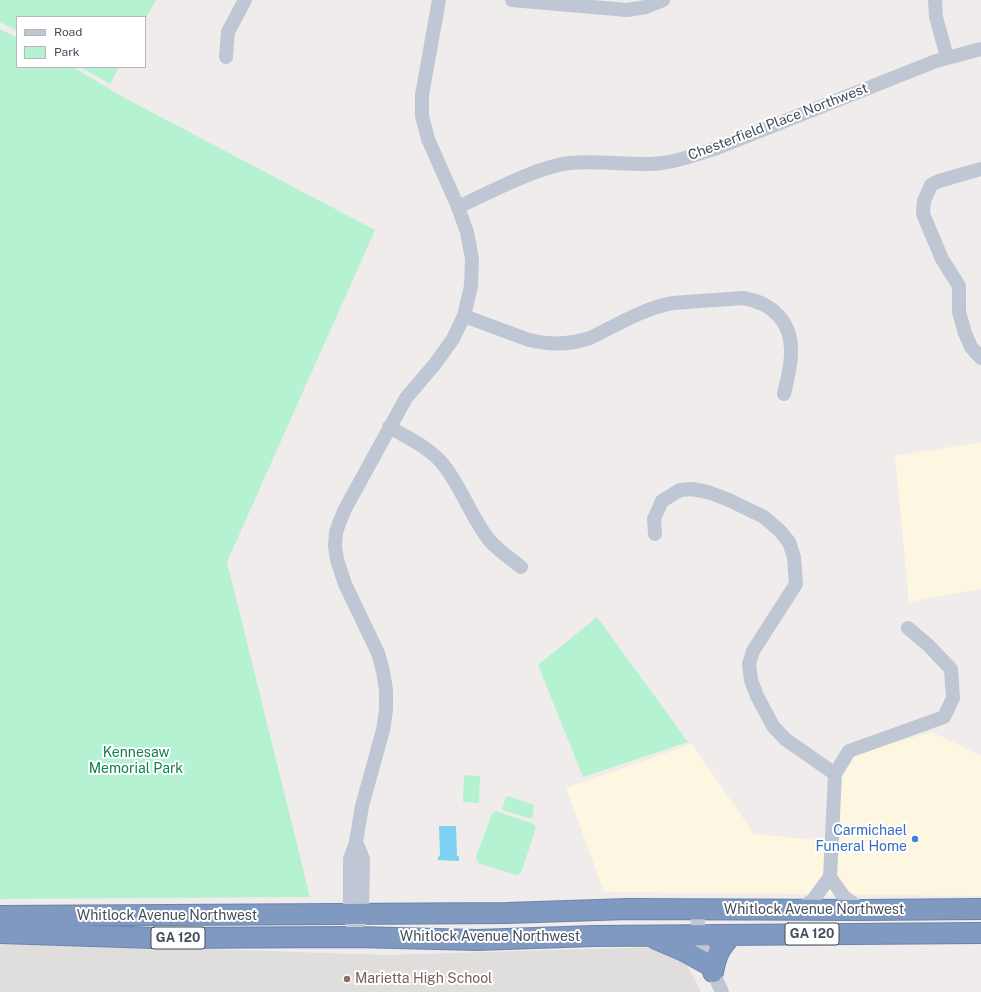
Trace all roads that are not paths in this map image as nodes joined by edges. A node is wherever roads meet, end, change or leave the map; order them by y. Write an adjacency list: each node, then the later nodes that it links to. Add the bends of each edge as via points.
1 (245, 0): 7 (street, via 228,32)
2 (439, 0): 10 (street, via 421,107 428,139)
3 (512, 0): 4 (street, via 627,10 646,7)
4 (663, 0)
5 (935, 0): 8 (street, via 936,16)
6 (981, 49): 8 (street, Chesterfield Place Northwest)
7 (226, 57)
8 (947, 58): 10 (street, Chesterfield Place Northwest, via 688,157 651,164 591,162 544,169)
9 (981, 169): 12 (street, via 931,185 924,201 923,214 942,259 959,286 959,312 965,333 971,347)
10 (458, 207): 11 (street, via 467,232 472,259 471,286)
11 (464, 316): 13 (street, via 529,340 560,344 590,338 664,304 743,298 753,300 774,310 785,324 790,337 791,354); 14 (street, via 447,348 406,398)
12 (981, 358)
13 (784, 394)
14 (389, 427): 16 (street, via 422,446 441,462 491,542); 23 (street, via 345,509 338,527 335,546 339,569 378,653 386,690 383,730 362,806 356,842 363,859)
15 (655, 534): 18 (street, via 654,519 662,501 680,490 692,489 729,500 764,517 789,542 794,557 796,584 754,651 750,664 751,680 774,726 785,739)
16 (521, 567)
17 (908, 628): 18 (street, via 951,669 953,698 944,718 849,751)
18 (835, 774): 19 (street)
19 (830, 877): 21 (street, via 813,900); 22 (street)
20 (981, 908): 22 (highway, Whitlock Avenue Northwest / GA 120)
21 (799, 910): 22 (highway, Whitlock Avenue Northwest / GA 120); 25 (highway, Whitlock Avenue Northwest / GA 120)
22 (853, 910): 25 (highway, via 812,920)
23 (356, 914): 24 (highway, Whitlock Avenue Northwest / GA 120); 25 (highway, Whitlock Avenue Northwest / GA 120, via 628,909); 30 (street)
24 (0, 916)
25 (698, 922): 28 (highway, Whitlock Avenue Northwest / GA 120); 29 (highway, Whitlock Avenue Northwest / GA 120); 31 (highway, via 615,923 566,930); 32 (street)
26 (0, 933): 30 (highway, Whitlock Avenue Northwest / GA 120, via 154,938)
27 (981, 933): 28 (highway, Whitlock Avenue Northwest / GA 120)
28 (732, 935): 32 (highway, via 723,944)
29 (644, 936): 31 (highway, Whitlock Avenue Northwest / GA 120); 32 (highway, via 673,946)
30 (356, 937): 31 (highway, Whitlock Avenue Northwest / GA 120, via 477,940)
31 (540, 938)
32 (712, 969): 33 (street)
33 (722, 992)

